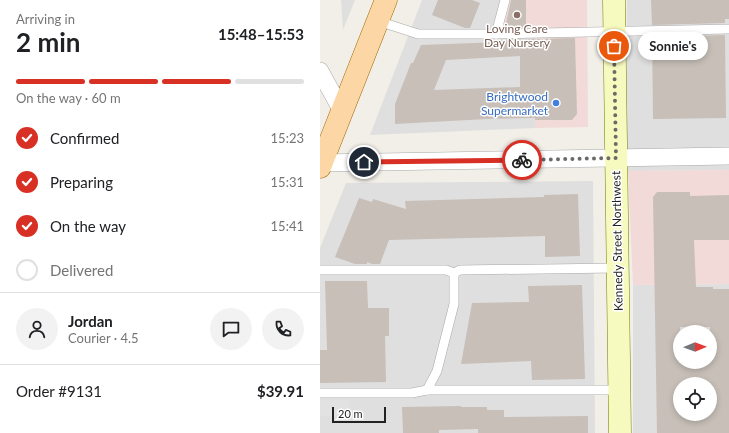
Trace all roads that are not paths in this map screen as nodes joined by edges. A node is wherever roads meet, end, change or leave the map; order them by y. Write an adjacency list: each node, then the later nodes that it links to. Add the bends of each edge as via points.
1 (386, 0): 4 (main road)
2 (505, 0): 7 (lane)
3 (614, 0): 6 (street, Kennedy Street Northwest)
4 (378, 21): 7 (lane, via 418,34); 9 (main road)
5 (729, 29): 6 (lane)
6 (614, 31): 7 (lane); 11 (street, Kennedy Street Northwest)
7 (496, 34)
8 (320, 71): 9 (street)
9 (342, 111): 12 (main road)
10 (729, 156): 11 (street)
11 (616, 158): 12 (street); 13 (street, Kennedy Street Northwest)
12 (321, 164)
13 (617, 268): 15 (lane, via 460,270); 17 (street, Kennedy Street Northwest)
14 (320, 270): 15 (lane, via 446,270)
15 (454, 273): 16 (lane, via 454,304 437,371)
16 (427, 390): 17 (lane); 18 (lane, via 412,393)
17 (619, 390): 19 (street, Kennedy Street Northwest)
18 (320, 393)
19 (620, 433)

